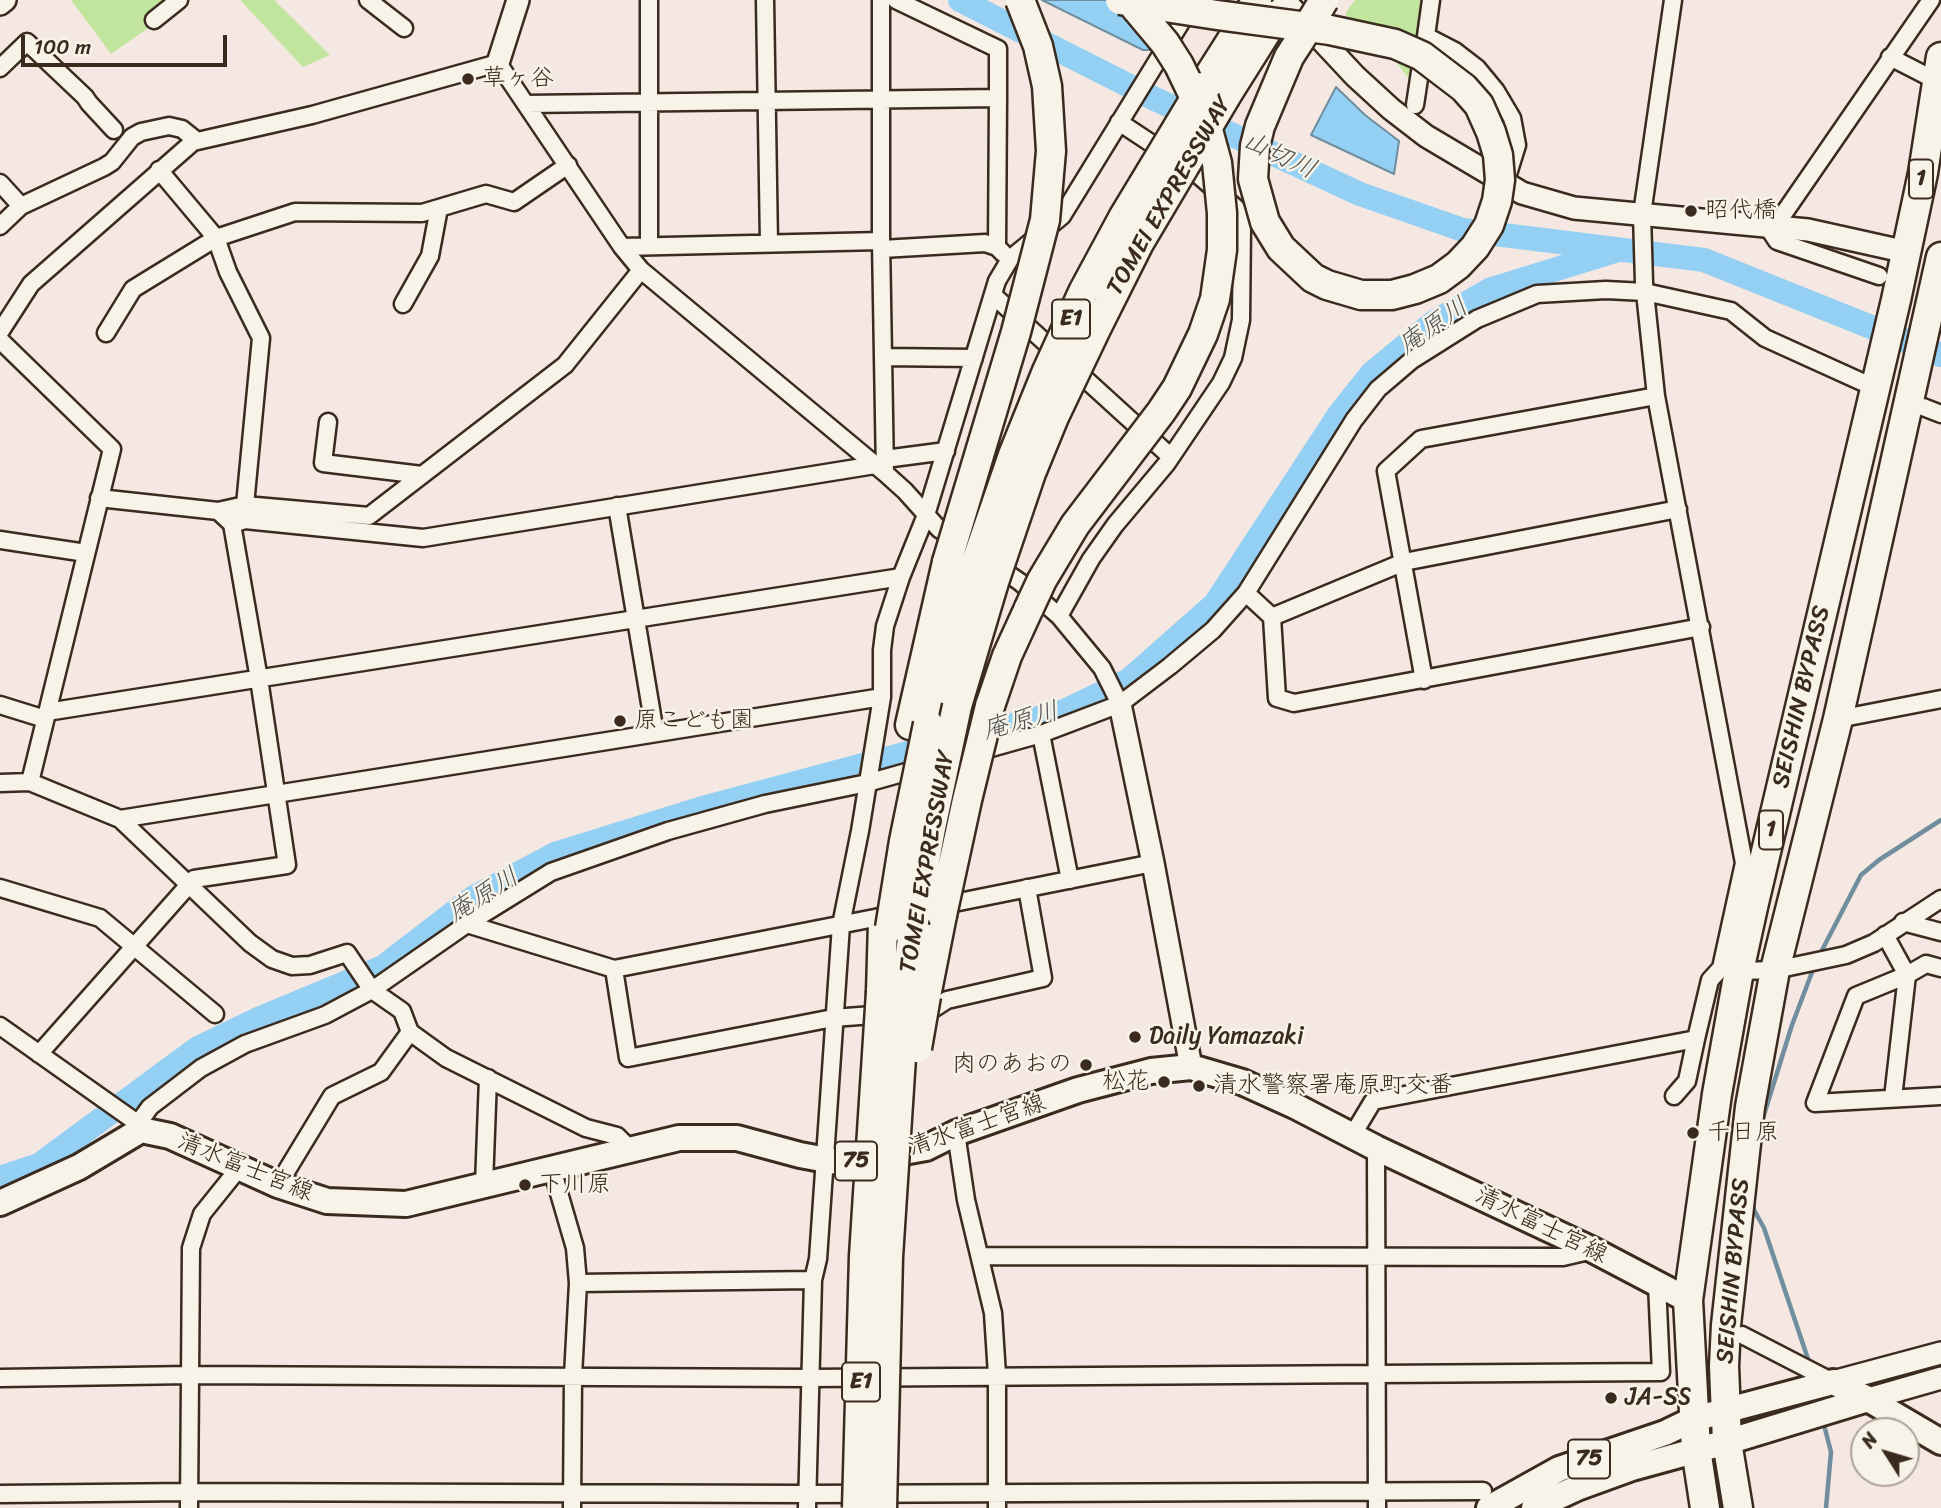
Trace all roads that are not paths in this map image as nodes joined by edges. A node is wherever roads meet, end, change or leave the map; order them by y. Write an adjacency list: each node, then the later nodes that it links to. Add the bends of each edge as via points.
1 (5, 0): 18 (street)
2 (179, 0): 19 (street)
3 (368, 0): 20 (street)
4 (518, 0): 23 (street)
5 (649, 0): 29 (street)
6 (765, 0): 28 (street)
7 (881, 0): 27 (street)
8 (896, 0): 26 (street, via 998,49)
9 (1020, 0): 97 (highway, bridge, via 1047,86 1051,151 1045,220 947,562)
10 (1120, 0): 13 (highway, bridge, via 1217,15 1305,27 1317,29 1330,30 1395,44 1422,56 1464,88 1479,105 1498,155 1497,201 1475,247 1439,279 1415,289 1361,295 1327,285 1281,248 1262,213 1253,179 1260,126 1289,57 1306,30 1312,20)
11 (1129, 0): 124 (highway, bridge, via 1165,43 1205,119 1221,201 1222,250 1215,299 1177,388 1075,525 1042,580 1007,656 990,706 942,915)
12 (1195, 0): 32 (street)
13 (1324, 0)
14 (1431, 0): 21 (street)
15 (1673, 0): 41 (street)
16 (1931, 0): 22 (street)
17 (1273, 3): 38 (street, via 1391,109 1426,136); 83 (highway, TOMEI EXPRESSWAY / E1, bridge, via 1124,216 1083,292 1013,455)
18 (0, 4)
19 (154, 20)
20 (404, 28)
21 (1426, 36): 31 (street); 38 (street, via 1476,68 1512,118 1517,145)
22 (1890, 57): 24 (street); 43 (street)
23 (498, 63): 30 (street); 34 (street, via 312,115)
24 (1934, 66): 50 (highway, SEISHIN BYPASS / 1, via 1923,173)
25 (0, 68): 33 (street, via 27,42)
26 (998, 98): 27 (street); 49 (street)
27 (881, 99): 28 (street); 46 (street)
28 (767, 101): 29 (street); 45 (street)
29 (651, 103): 30 (street); 47 (street)
30 (527, 104): 35 (street)
31 (1415, 104)
32 (1123, 117): 52 (street, via 1062,216); 69 (street, via 1236,208 1242,225 1241,320 1233,358)
33 (114, 130)
34 (197, 141): 36 (street); 39 (street, via 169,126 141,132 104,167)
35 (568, 165): 40 (street, via 514,202 486,194); 48 (street)
36 (159, 170): 44 (street); 58 (street, via 31,284)
37 (0, 183): 39 (street)
38 (1505, 183): 41 (street, via 1574,208)
39 (21, 206): 42 (street)
40 (439, 208): 44 (street, via 422,214 295,212); 57 (street, via 430,256)
41 (1642, 218): 43 (street); 55 (street)
42 (0, 226)
43 (1773, 227): 50 (street, via 1808,230); 54 (street, via 1777,241)
44 (216, 238): 59 (street, via 133,289); 73 (street, via 261,338)
45 (769, 243): 46 (street); 47 (street)
46 (881, 245): 49 (street, via 985,243); 61 (street)
47 (649, 246): 48 (street)
48 (622, 247): 53 (street)
49 (997, 247): 52 (street)
50 (1907, 253): 63 (highway, SEISHIN BYPASS / 1)
51 (1941, 257): 96 (highway, SEISHIN BYPASS / 1)
52 (1010, 259): 56 (street)
53 (641, 270): 70 (street); 71 (street, via 565,366)
54 (1880, 276)
55 (1644, 287): 63 (street, via 1731,311 1765,338); 64 (street); 84 (street, via 1537,293 1477,319 1412,360 1378,389 1354,420)
56 (993, 295): 62 (street); 69 (street)
57 (403, 304)
58 (0, 332)
59 (106, 333)
60 (0, 340): 72 (street, via 112,449)
61 (883, 357): 62 (street); 70 (street)
62 (974, 358): 68 (street)
63 (1872, 373): 120 (highway, SEISHIN BYPASS / 1)
64 (1657, 396): 75 (street); 81 (street, via 1421,439 1386,471)
65 (1923, 407): 66 (street)
66 (1941, 414)
67 (328, 422): 71 (street, via 323,463)
68 (946, 451): 70 (street); 77 (street)
69 (1171, 457): 85 (street, via 1091,559)
70 (882, 466): 74 (street); 77 (street)
71 (422, 475): 73 (street, via 369,516)
72 (99, 498): 76 (street); 80 (street)
73 (245, 505): 76 (street)
74 (617, 506): 78 (street, via 423,538 245,520); 87 (street)
75 (1678, 509): 81 (street); 88 (street)
76 (218, 511): 78 (street)
77 (926, 515): 82 (street); 85 (street)
78 (232, 524): 89 (street)
79 (0, 540): 80 (street)
80 (86, 552): 95 (street)
81 (1404, 562): 86 (street); 90 (street)
82 (901, 577): 87 (street); 91 (street, via 885,626)
83 (983, 578): 97 (highway, TOMEI EXPRESSWAY / E1); 113 (highway, TOMEI EXPRESSWAY / E1, bridge, via 933,816)
84 (1246, 593): 86 (street); 93 (street, via 1213,630 1170,666)
85 (1059, 616): 93 (street, via 1102,668)
86 (1272, 617): 90 (street, via 1277,698 1294,703)
87 (638, 619): 89 (street); 98 (street)
88 (1701, 627): 90 (street); 120 (street, via 1744,863)
89 (259, 679): 95 (street); 103 (street)
90 (1424, 680)
91 (882, 697): 98 (street); 100 (street)
92 (1941, 699): 96 (street)
93 (1118, 700): 99 (street); 105 (street)
94 (0, 705): 95 (street)
95 (46, 715): 101 (street)
96 (1838, 719): 121 (highway, SEISHIN BYPASS / 1)
97 (919, 724): 113 (highway, TOMEI EXPRESSWAY / E1, bridge)
98 (655, 733): 103 (street)
99 (1041, 734): 100 (street); 106 (street)
100 (867, 780): 112 (street, via 668,831 551,872); 114 (street)
101 (30, 782): 102 (street); 104 (street)
102 (0, 783)
103 (276, 793): 104 (street); 107 (street, via 287,865 194,879)
104 (120, 818): 107 (street)
105 (1153, 863): 106 (street); 131 (street)
106 (1070, 880): 109 (street)
107 (188, 884): 117 (street); 123 (street, via 272,959 292,966 310,965 347,953)
108 (0, 888): 117 (street, via 100,918)
109 (1027, 888): 114 (street); 126 (street, via 1043,978 947,1000 930,1011)
110 (1941, 899): 111 (street)
111 (1903, 922): 115 (street); 116 (street)
112 (467, 924): 119 (street); 123 (street)
113 (896, 924): 124 (highway, TOMEI EXPRESSWAY / E1)
114 (841, 925): 119 (street); 126 (street)
115 (1941, 932)
116 (1885, 935): 121 (street, via 1846,955); 122 (street)
117 (134, 947): 125 (street); 130 (street)
118 (1941, 968): 122 (street, via 1926,964)
119 (614, 969): 126 (street, via 628,1058)
120 (1730, 969): 121 (street); 129 (street, via 1710,980); 153 (highway, SEISHIN BYPASS / 1)
121 (1775, 970): 165 (highway, SEISHIN BYPASS / 1, via 1750,1107 1726,1325)
122 (1907, 975): 135 (street); 135 (street, via 1856,996 1815,1103)
123 (370, 986): 128 (street, via 402,1011); 136 (street, via 325,1015 245,1044 201,1068 150,1107)
124 (904, 995): 177 (highway, TOMEI EXPRESSWAY / E1, bridge, via 864,1256); 178 (highway, TOMEI EXPRESSWAY / E1, bridge, via 891,1195)
125 (215, 1014)
126 (833, 1018): 141 (street)
127 (0, 1026): 130 (street)
128 (410, 1032): 132 (street, via 446,1058); 144 (street, via 382,1072 332,1096)
129 (1696, 1039): 133 (street, via 1687,1081); 138 (street, via 1373,1101)
130 (39, 1054): 136 (street)
131 (1191, 1067): 137 (main road, 清水富士宮線 / 75, via 1152,1071 1078,1090); 138 (main road, 清水富士宮線 / 75, via 1242,1082)
132 (488, 1078): 140 (street, via 586,1128 617,1136); 145 (street)
133 (1674, 1096)
134 (1941, 1096): 135 (street)
135 (1893, 1098)
136 (137, 1125): 142 (main road, 清水富士宮線 / 75); 146 (main road, via 79,1167)
137 (956, 1133): 141 (main road, 清水富士宮線 / 75, via 926,1148 843,1163); 149 (street, via 966,1200)
138 (1352, 1136): 139 (main road, 清水富士宮線 / 75)
139 (1376, 1148): 147 (main road, 清水富士宮線 / 75); 148 (street)
140 (630, 1149): 141 (main road, 清水富士宮線 / 75, via 679,1138 737,1138); 143 (main road, 清水富士宮線 / 75)
141 (825, 1161): 150 (street)
142 (239, 1168): 144 (main road, 清水富士宮線 / 75); 157 (street, via 202,1214 191,1248)
143 (552, 1169): 145 (main road, 清水富士宮線 / 75); 151 (street, via 575,1248)
144 (278, 1185): 145 (main road, 清水富士宮線 / 75, via 327,1201 406,1205)
145 (484, 1185)
146 (0, 1203)
147 (1593, 1250): 148 (street, via 1563,1257); 152 (main road, 清水富士宮線 / 75)
148 (1376, 1255): 149 (street); 156 (street)
149 (981, 1256): 158 (street, via 993,1313)
150 (813, 1280): 151 (street); 161 (street)
151 (579, 1283): 159 (street)
152 (1657, 1284): 153 (main road, 清水富士宮線 / 75); 156 (street, via 1661,1372)
153 (1688, 1300): 166 (highway, SEISHIN BYPASS / 1)
154 (1742, 1335): 163 (street)
155 (1941, 1353): 163 (street)
156 (1377, 1373): 158 (street); 174 (street)
157 (190, 1375): 159 (street); 160 (street); 172 (street)
158 (997, 1375): 161 (street); 173 (street)
159 (573, 1376): 161 (street); 175 (street)
160 (0, 1378)
161 (811, 1378): 176 (street)
162 (1941, 1378): 164 (street)
163 (1833, 1381): 164 (main road); 165 (main road, 75)
164 (1867, 1399): 167 (main road, 75); 168 (main road)
165 (1727, 1410): 166 (main road, 75); 167 (highway, SEISHIN BYPASS / 1)
166 (1694, 1419): 169 (highway, SEISHIN BYPASS / 1); 171 (main road, 75)
167 (1727, 1442): 169 (main road, 75); 181 (highway, SEISHIN BYPASS / 1)
168 (1941, 1442)
169 (1696, 1449): 179 (main road, 75, via 1577,1488); 180 (highway, SEISHIN BYPASS / 1)
170 (0, 1494): 172 (street)
171 (1486, 1499): 174 (street)
172 (189, 1500): 175 (street)
173 (997, 1500): 174 (street); 176 (street)
174 (1377, 1500)
175 (572, 1501): 176 (street)
176 (807, 1501)
177 (857, 1508)
178 (882, 1508)
179 (1534, 1508)
180 (1705, 1508)
181 (1738, 1508)

